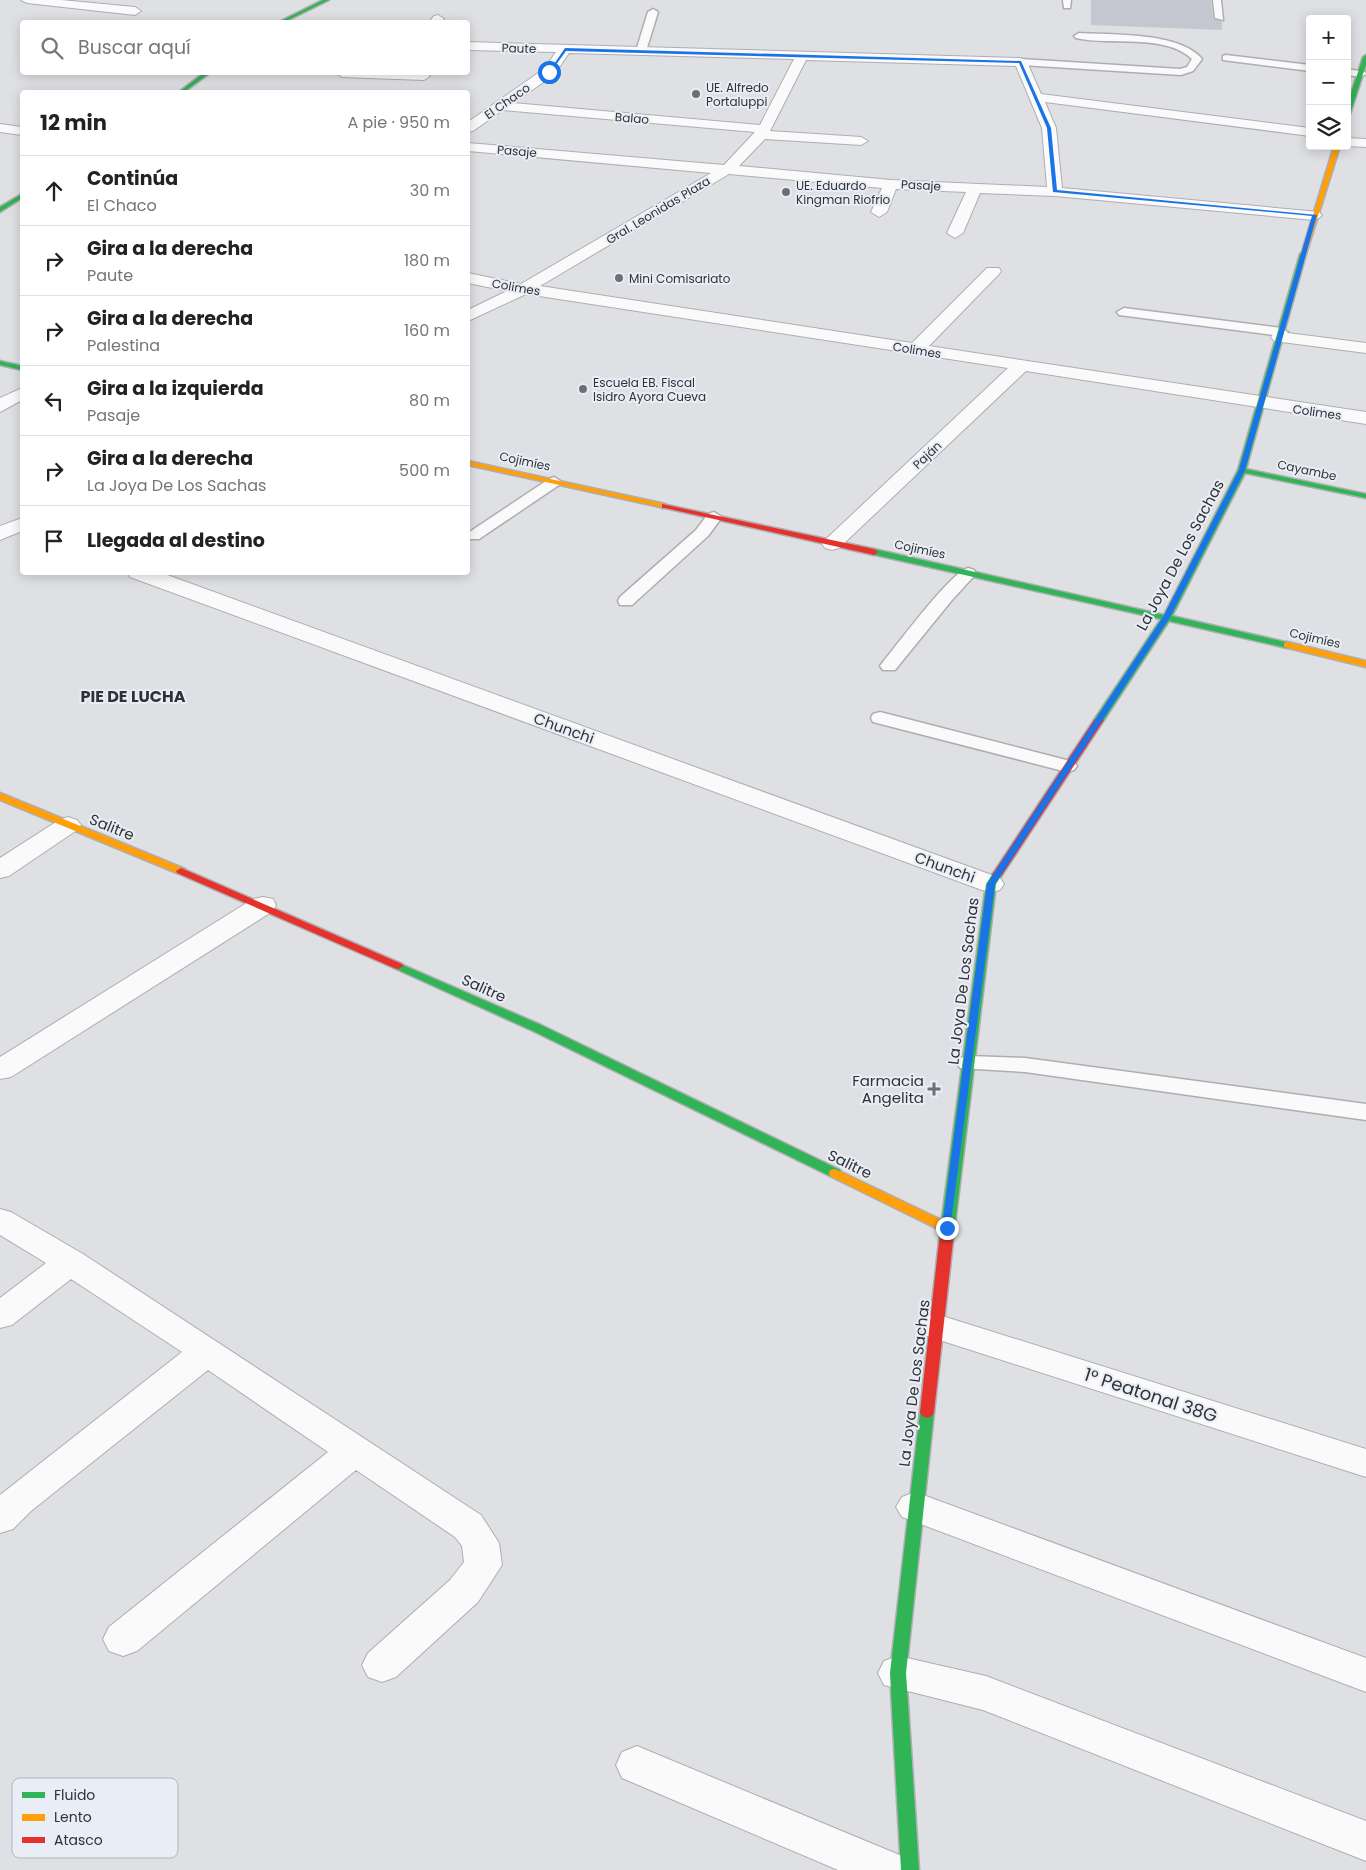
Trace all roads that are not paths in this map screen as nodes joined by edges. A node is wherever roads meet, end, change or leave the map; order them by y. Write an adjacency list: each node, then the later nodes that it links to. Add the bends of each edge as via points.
1 (27, 0): 4 (street)
2 (327, 0): 7 (street)
3 (1217, 0): 6 (lane)
4 (135, 11)
5 (653, 12): 11 (lane)
6 (1220, 18)
7 (286, 20)
8 (1079, 36): 15 (lane, via 1170,44 1195,55 1197,59 1190,68 1181,72)
9 (470, 46): 10 (street, Paute)
10 (565, 49): 11 (street, Paute); 25 (street, El Chaco, via 549,72)
11 (641, 51): 12 (street, Paute)
12 (802, 56): 15 (street, Paute); 30 (street, Gral. Leonidas Plaza)
13 (1366, 56): 18 (street)
14 (1226, 58): 16 (lane)
15 (1021, 62): 23 (street)
16 (1306, 68)
17 (1351, 73): 18 (lane)
18 (1360, 74): 24 (street)
19 (205, 75): 22 (street)
20 (425, 75): 21 (street)
21 (411, 88)
22 (184, 90)
23 (1036, 97): 29 (street); 39 (street, via 1049,128)
24 (1350, 105)
25 (501, 106): 26 (street, El Chaco); 30 (street, Balao)
26 (470, 127)
27 (0, 128): 28 (street)
28 (20, 131)
29 (1306, 131)
30 (762, 132): 31 (street, Balao); 36 (street, Gral. Leonidas Plaza)
31 (861, 141)
32 (1351, 142): 33 (street)
33 (1366, 142)
34 (470, 147): 36 (street, Pasaje)
35 (1336, 150): 43 (street, La Joya De Los Sachas)
36 (728, 169): 37 (street, Pasaje); 47 (street, Gral. Leonidas Plaza)
37 (890, 184): 38 (street, Pasaje); 42 (street)
38 (975, 188): 39 (street, Pasaje); 44 (street)
39 (1055, 192): 43 (street, Pasaje)
40 (20, 200): 41 (street)
41 (0, 210)
42 (879, 212)
43 (1314, 215): 50 (street, La Joya De Los Sachas)
44 (955, 233)
45 (992, 271): 52 (street)
46 (470, 278): 47 (street, Colimes)
47 (524, 289): 49 (street, Gral. Leonidas Plaza); 52 (street, Colimes)
48 (1124, 312): 50 (lane)
49 (470, 315)
50 (1280, 334): 51 (street); 57 (street, La Joya De Los Sachas)
51 (1366, 348)
52 (916, 350): 54 (street, Colimes)
53 (0, 363): 55 (street)
54 (1021, 366): 57 (street, Colimes); 66 (street, Paján)
55 (20, 368)
56 (20, 394): 58 (street)
57 (1261, 404): 59 (street, Colimes); 61 (street, La Joya De Los Sachas)
58 (0, 406)
59 (1366, 418)
60 (470, 463): 62 (street, Cojimíes)
61 (1242, 470): 63 (street, Cayambe); 70 (street, La Joya De Los Sachas)
62 (554, 482): 64 (street, Cojimíes); 65 (lane)
63 (1366, 496)
64 (714, 518): 66 (street, Cojimíes); 69 (lane, via 702,534)
65 (473, 536)
66 (832, 544): 67 (street, Cojimíes)
67 (968, 573): 70 (street, Cojimíes); 72 (lane)
68 (146, 575): 78 (street, Chunchi)
69 (626, 601)
70 (1167, 617): 71 (street, Cojimíes); 74 (street, La Joya De Los Sachas)
71 (1366, 664)
72 (889, 666)
73 (880, 718): 74 (lane)
74 (1067, 766): 78 (street, La Joya De Los Sachas)
75 (0, 796): 76 (street, Salitre)
76 (68, 825): 77 (street); 79 (street, Salitre)
77 (0, 870)
78 (991, 884): 80 (street, La Joya De Los Sachas)
79 (262, 905): 81 (street); 84 (street, Salitre, via 537,1028)
80 (968, 1063): 82 (lane, via 1026,1065); 84 (street, La Joya De Los Sachas)
81 (0, 1070)
82 (1366, 1112)
83 (0, 1220): 85 (street)
84 (947, 1228): 87 (street, La Joya De Los Sachas)
85 (71, 1262): 86 (street); 88 (street)
86 (0, 1316)
87 (936, 1326): 90 (street, 1° Peatonal 38G); 91 (street, La Joya De Los Sachas)
88 (205, 1353): 89 (street); 92 (street)
89 (352, 1452): 93 (street); 94 (street, via 468,1526 480,1543 483,1565 464,1591)
90 (1366, 1464)
91 (915, 1507): 95 (street, La Joya De Los Sachas); 96 (street)
92 (0, 1518)
93 (123, 1639)
94 (382, 1665)
95 (898, 1673): 98 (street, via 986,1693); 100 (street, La Joya De Los Sachas)
96 (1366, 1675)
97 (636, 1765): 99 (street)
98 (1366, 1841)
99 (887, 1870)
100 (910, 1870)

